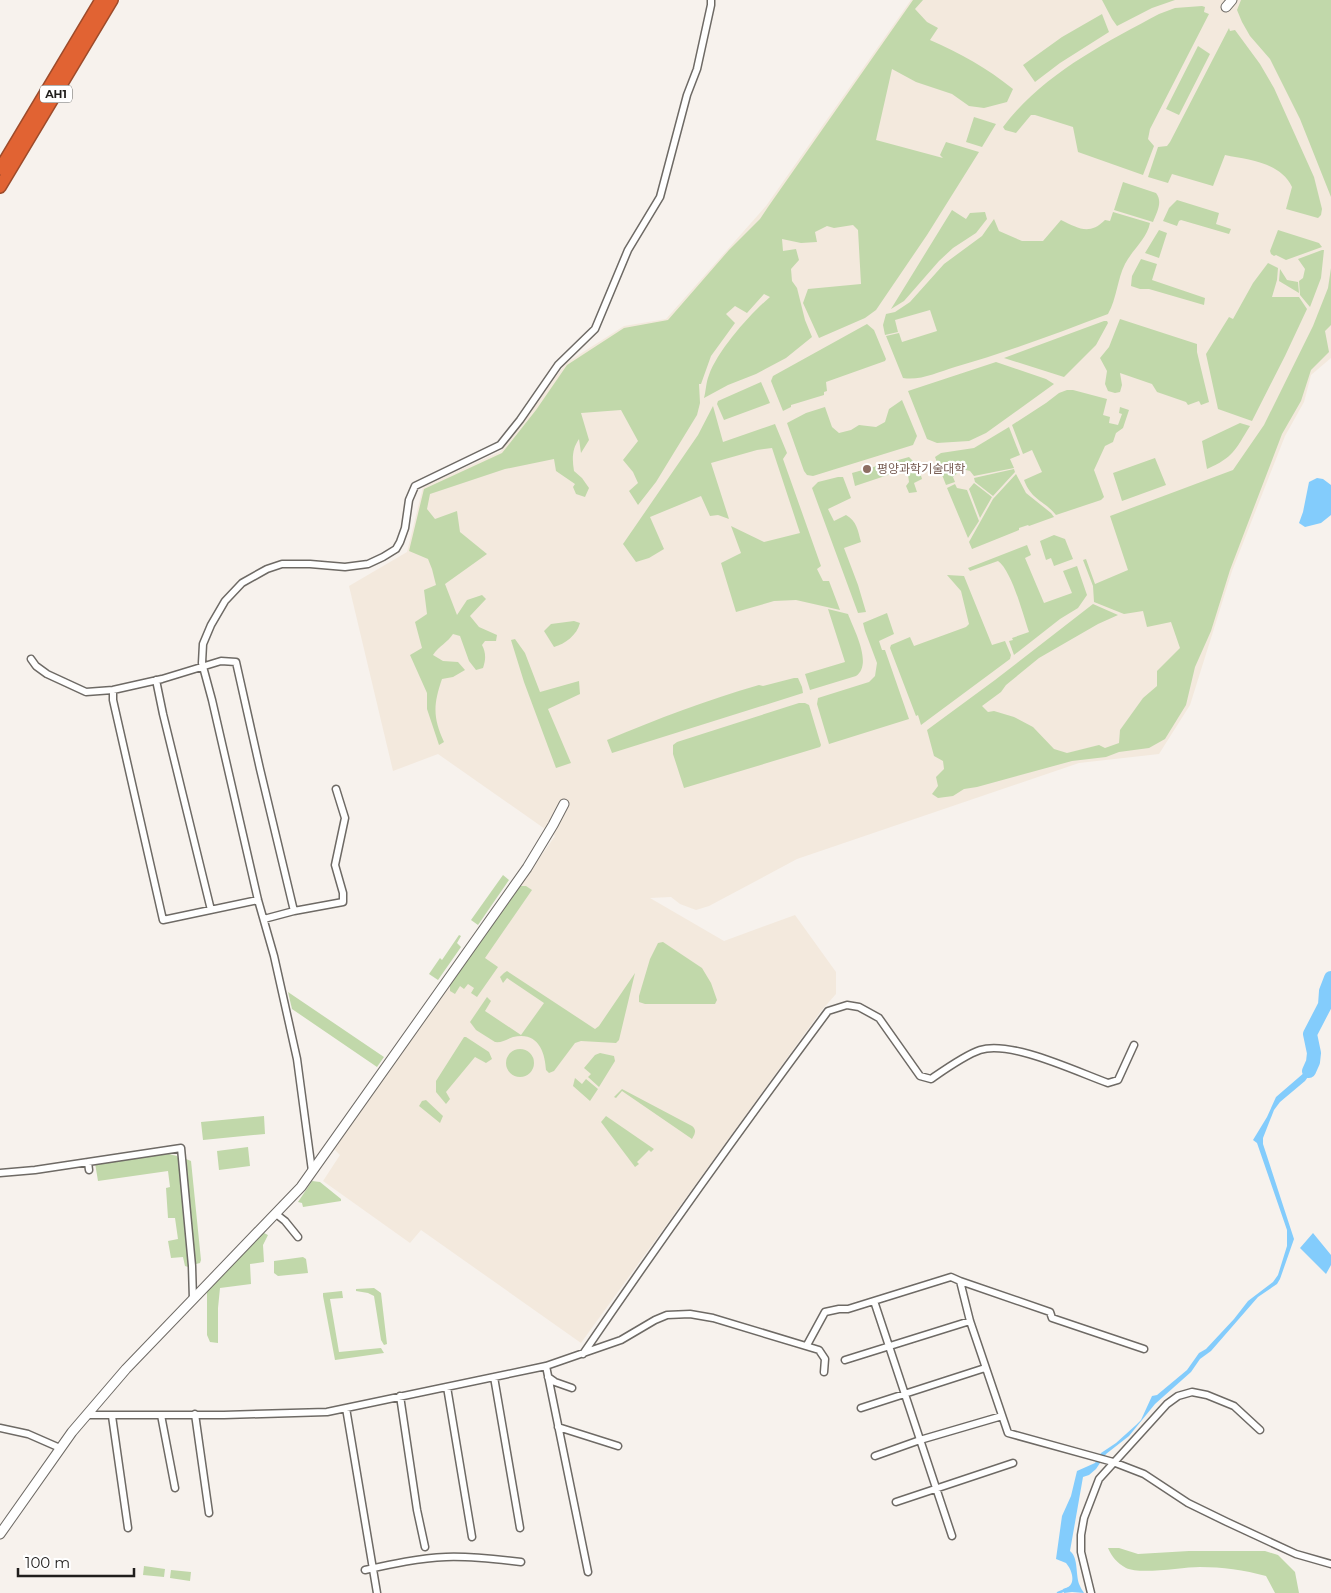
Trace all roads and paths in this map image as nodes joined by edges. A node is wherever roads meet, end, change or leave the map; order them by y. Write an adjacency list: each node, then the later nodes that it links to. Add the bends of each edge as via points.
1 (101, 0): 4 (highway, AH1)
2 (112, 0): 5 (highway, AH1)
3 (711, 0): 7 (street, via 697,69 660,197 628,250 594,329 558,365 500,445 415,486 409,500 406,528 396,549 368,564 345,568 282,564 242,583 211,625 203,644)
4 (0, 169)
5 (0, 188)
6 (31, 660): 9 (street, via 47,674 86,692)
7 (203, 666): 8 (street); 12 (street); 14 (street, via 221,661 236,662)
8 (156, 680): 9 (street); 13 (street)
9 (113, 690): 13 (street, via 112,700 164,920)
10 (336, 789): 14 (street, via 345,818 335,865 343,902)
11 (564, 804): 19 (street, via 527,868)
12 (258, 900): 13 (street); 15 (street)
13 (211, 910)
14 (294, 911): 15 (street)
15 (264, 919): 19 (street, via 298,1059)
16 (1134, 1045): 30 (street, via 1118,1080 1108,1083 1026,1053 991,1048 979,1050 930,1079 920,1076 879,1018 847,1005 828,1011 715,1164)
17 (88, 1162): 18 (street); 20 (street); 24 (street, via 181,1148)
18 (90, 1170)
19 (312, 1172): 21 (street)
20 (0, 1173)
21 (276, 1214): 22 (street); 24 (street)
22 (298, 1237)
23 (960, 1281): 25 (street, via 951,1277); 26 (street); 29 (street, via 1050,1312 1052,1318)
24 (193, 1299): 44 (street)
25 (874, 1301): 27 (street, via 825,1312); 28 (street)
26 (970, 1321): 28 (street); 33 (street)
27 (807, 1345): 30 (street, via 690,1314 661,1318 621,1340); 34 (street, via 819,1350 825,1359)
28 (890, 1347): 31 (street); 39 (street)
29 (1144, 1348)
30 (583, 1354): 32 (street)
31 (846, 1360)
32 (546, 1366): 35 (street); 36 (street)
33 (985, 1368): 39 (street); 47 (street)
34 (824, 1372)
35 (494, 1377): 37 (street); 62 (street)
36 (548, 1377): 38 (street); 48 (street)
37 (447, 1387): 40 (street); 65 (street)
38 (572, 1388)
39 (904, 1394): 42 (street); 51 (street)
40 (400, 1396): 41 (street); 66 (street)
41 (346, 1408): 43 (street, via 327,1412); 69 (street)
42 (861, 1408)
43 (195, 1414): 45 (street); 60 (street)
44 (87, 1415): 46 (street); 53 (street)
45 (161, 1415): 46 (street); 57 (street)
46 (112, 1416): 61 (street)
47 (1002, 1416): 51 (street); 55 (street, via 1008,1433)
48 (558, 1427): 52 (street); 71 (street)
49 (0, 1428): 53 (street, via 28,1434)
50 (1260, 1430): 55 (street, via 1234,1406 1192,1392 1167,1404)
51 (920, 1440): 54 (street); 58 (street)
52 (618, 1446)
53 (60, 1448): 63 (street)
54 (875, 1456)
55 (1113, 1462): 68 (street, via 1144,1474 1188,1503 1235,1526 1296,1554); 73 (street, via 1099,1479 1081,1535)
56 (1013, 1463): 58 (street)
57 (175, 1488)
58 (936, 1488): 59 (street); 64 (street)
59 (896, 1502)
60 (209, 1513)
61 (128, 1528)
62 (520, 1528)
63 (0, 1534)
64 (952, 1536)
65 (472, 1537)
66 (425, 1547)
67 (521, 1562): 69 (street, via 446,1557)
68 (1331, 1564)
69 (372, 1568): 70 (street); 72 (street)
70 (365, 1570)
71 (588, 1572)
72 (376, 1593)
73 (1090, 1593)

